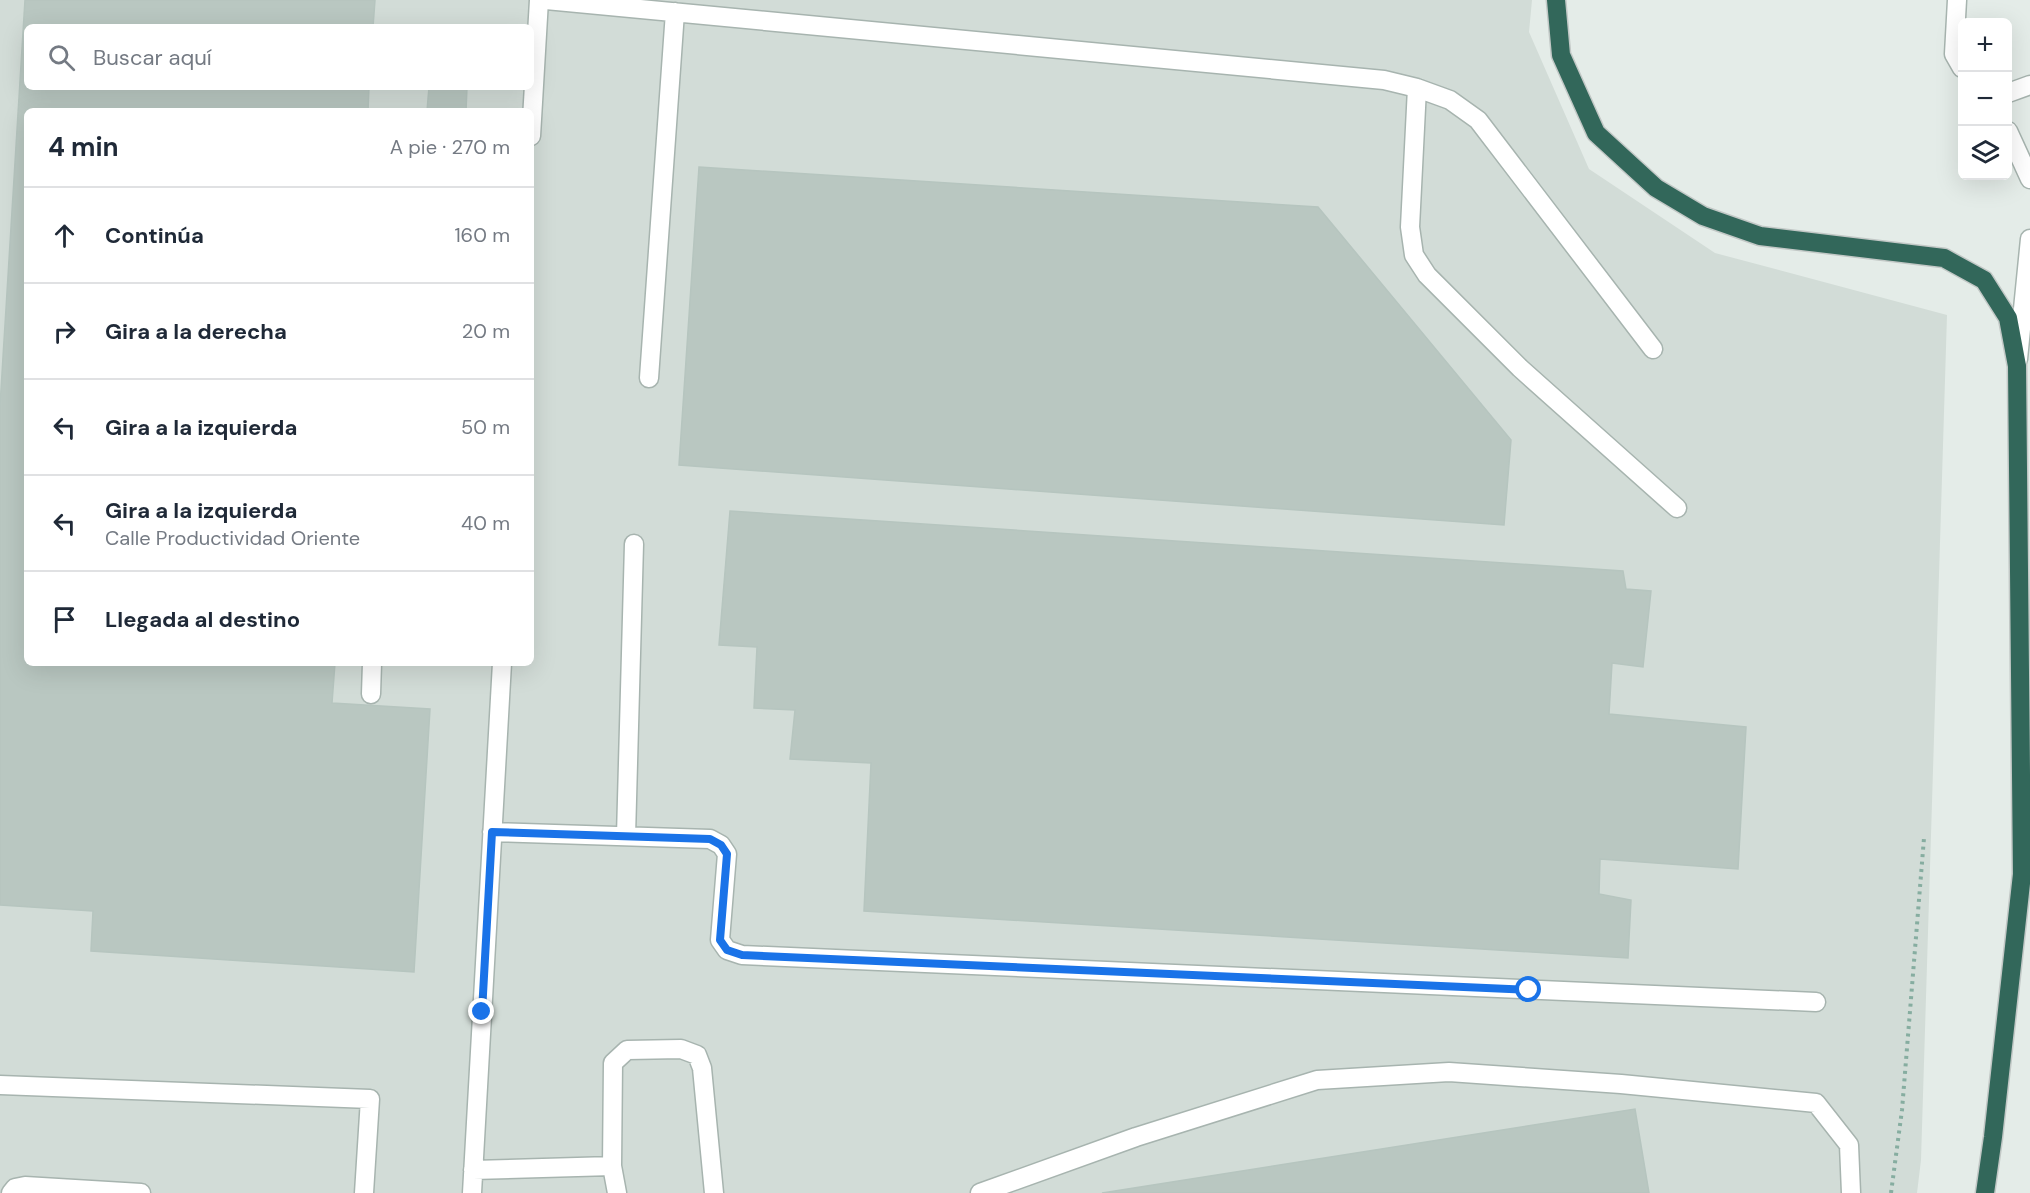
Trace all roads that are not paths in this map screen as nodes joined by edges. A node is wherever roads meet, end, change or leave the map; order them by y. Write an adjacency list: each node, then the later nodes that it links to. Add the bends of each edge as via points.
1 (539, 0): 7 (street)
2 (546, 0): 5 (street)
3 (1556, 0): 17 (highway, via 1562,55 1596,133 1656,188 1702,216 1760,236 1944,258 1984,280 2008,318)
4 (1957, 0): 6 (street, via 1954,54)
5 (675, 12): 9 (street, via 1384,80); 18 (street)
6 (1958, 61)
7 (534, 85)
8 (2030, 85): 11 (street)
9 (1418, 88): 16 (street, via 1450,100 1478,120); 19 (street, via 1410,227 1414,255 1427,275 1520,368)
10 (534, 90): 12 (street)
11 (2012, 91)
12 (533, 108)
13 (2012, 141): 14 (street)
14 (2030, 179)
15 (2030, 239): 17 (street)
16 (1653, 349)
17 (2017, 366): 27 (highway)
18 (649, 378)
19 (1677, 508)
20 (634, 544): 26 (street)
21 (372, 666): 23 (street)
22 (502, 666): 25 (street)
23 (370, 693)
24 (2030, 800): 27 (highway)
25 (492, 832): 26 (street); 31 (street)
26 (626, 836): 28 (street, via 710,839 721,845 727,854 720,940 727,950 742,955)
27 (2022, 877): 40 (highway)
28 (1816, 1002)
29 (0, 1085): 34 (street, via 370,1099)
30 (612, 1166): 31 (street); 36 (street); 37 (street, via 613,1062 627,1050 681,1049 697,1055 702,1068)
31 (473, 1170): 35 (street)
32 (11, 1193): 33 (street, via 25,1186)
33 (141, 1193)
34 (364, 1193)
35 (472, 1193)
36 (617, 1193)
37 (714, 1193)
38 (980, 1193): 39 (street, via 1136,1137 1317,1080 1449,1072 1816,1102 1850,1145)
39 (1851, 1193)
40 (1985, 1193)

